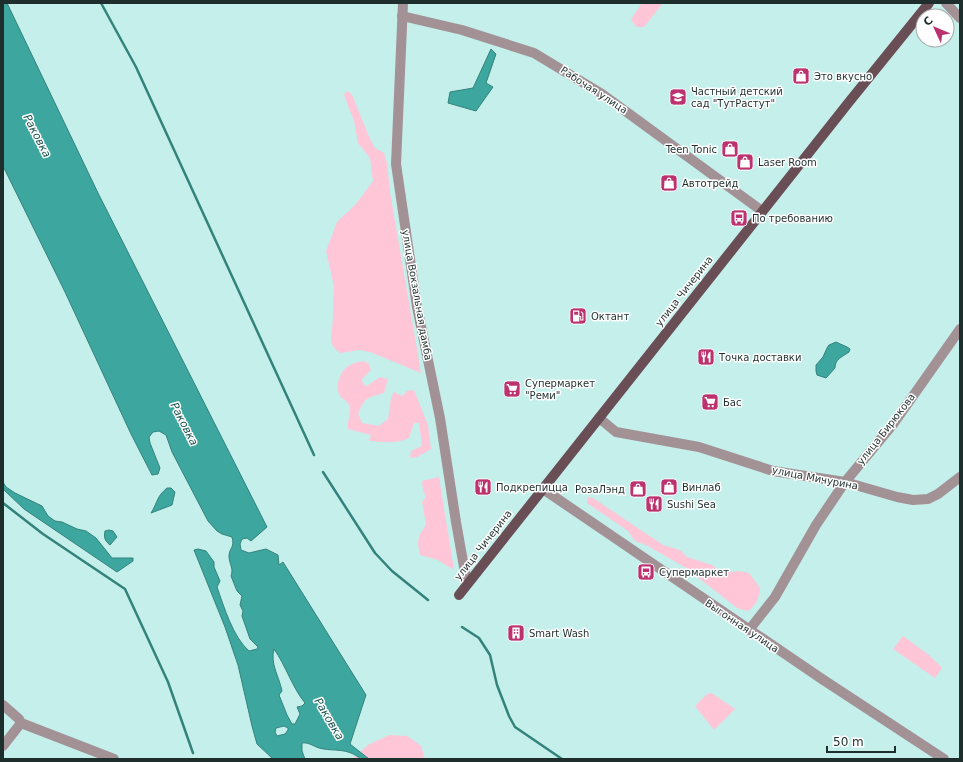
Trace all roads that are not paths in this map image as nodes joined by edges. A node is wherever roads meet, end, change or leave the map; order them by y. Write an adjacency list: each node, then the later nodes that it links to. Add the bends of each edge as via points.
1 (403, 3): 4 (street, улица Вокзальная дамба)
2 (929, 3): 6 (main road, улица Чичерина)
3 (946, 3): 5 (street)
4 (402, 16): 6 (street, Рабочая улица, via 472,32 534,52 602,94); 12 (street, улица Вокзальная дамба, via 396,164 417,307 440,418)
5 (960, 18)
6 (762, 211): 8 (main road, улица Чичерина)
7 (960, 329): 10 (street, улица Бирюкова, via 894,423)
8 (599, 418): 10 (street, улица Мичурина, via 616,432 700,447 773,471); 11 (main road, улица Чичерина)
9 (960, 477): 10 (street, улица Мичурина, via 928,499 913,500)
10 (845, 482): 14 (street, улица Бирюкова, via 816,525 775,597)
11 (543, 488): 12 (main road, улица Чичерина); 14 (street, Выгонная улица)
12 (467, 584): 13 (main road, улица Чичерина)
13 (459, 595)
14 (749, 630): 19 (street, Выгонная улица)
15 (3, 705): 16 (street)
16 (21, 723): 17 (street); 18 (street)
17 (3, 746)
18 (114, 759)
19 (944, 759)

